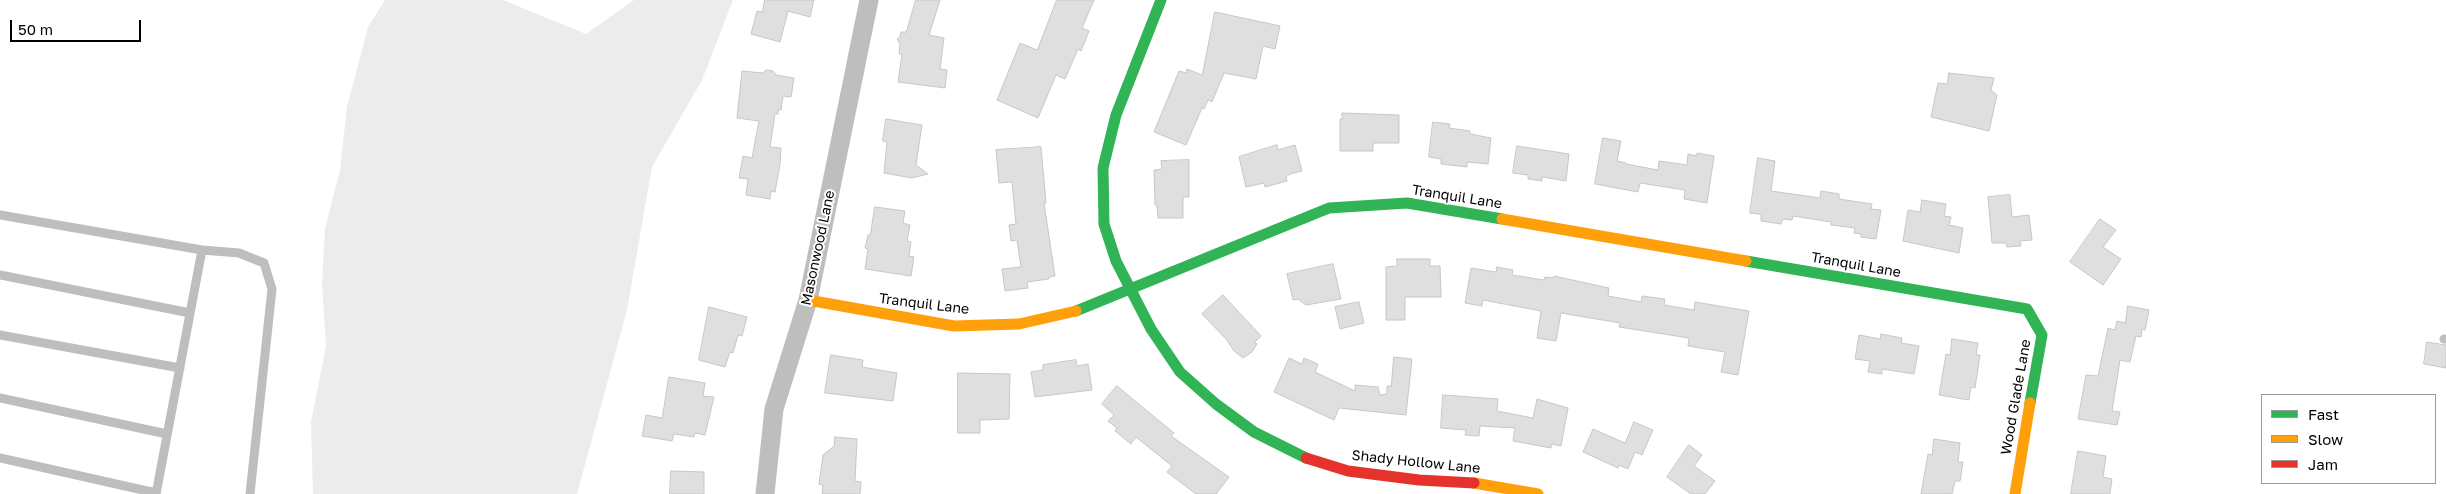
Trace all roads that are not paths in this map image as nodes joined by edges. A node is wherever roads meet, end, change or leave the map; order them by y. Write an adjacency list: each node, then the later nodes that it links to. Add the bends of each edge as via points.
1 (869, 0): 7 (street, Masonwood Lane)
2 (1161, 0): 6 (street, Shady Hollow Lane, via 1116,115 1103,168 1104,224 1116,260)
3 (0, 215): 4 (lane)
4 (202, 250): 9 (lane); 16 (lane, via 239,253 264,263 272,289)
5 (0, 274): 9 (lane)
6 (1131, 290): 7 (street, Tranquil Lane, via 1077,311 1019,324 954,326); 8 (street, Tranquil Lane, via 1329,208 1407,203); 18 (street, Shady Hollow Lane, via 1151,329 1180,372 1254,432 1299,456 1348,471 1484,484)
7 (808, 300): 17 (street, Masonwood Lane, via 774,409)
8 (2027, 309): 19 (street, Wood Glade Lane, via 2042,335)
9 (190, 313): 11 (lane)
10 (0, 335): 11 (lane)
11 (180, 368): 13 (lane)
12 (0, 398): 13 (lane)
13 (167, 434): 15 (lane)
14 (0, 458): 15 (lane)
15 (156, 493)
16 (250, 494)
17 (765, 494)
18 (1538, 494)
19 (2015, 494)

